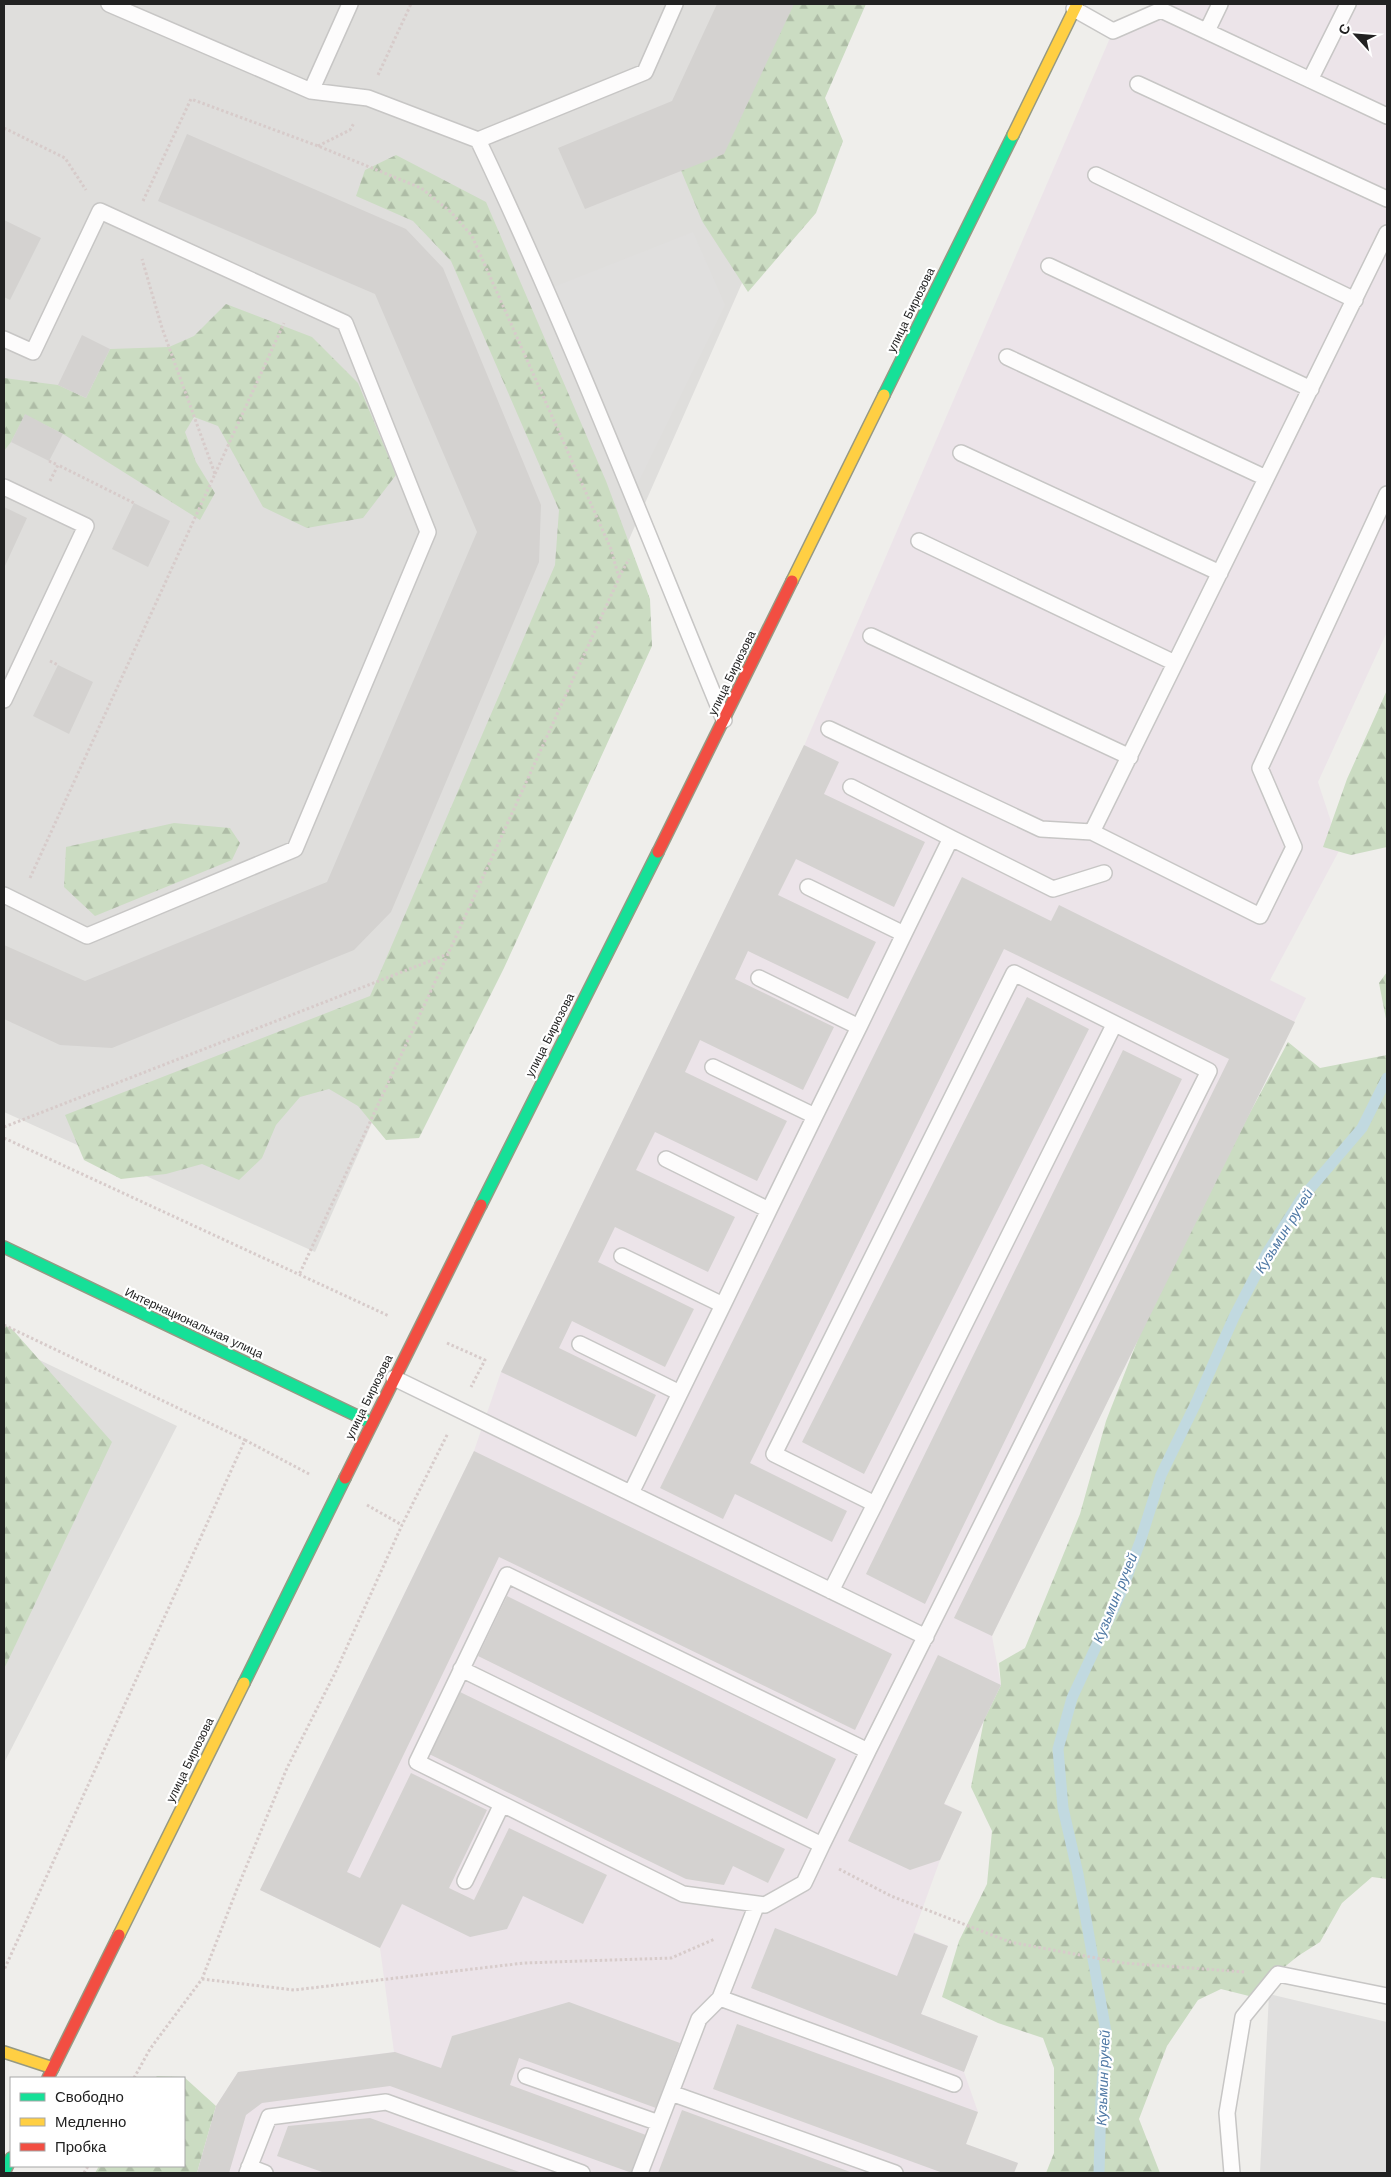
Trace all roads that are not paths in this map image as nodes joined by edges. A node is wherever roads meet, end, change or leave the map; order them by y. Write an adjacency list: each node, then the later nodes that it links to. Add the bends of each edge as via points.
1 (109, 4): 10 (lane)
2 (350, 4): 10 (lane)
3 (675, 4): 12 (lane, via 645,72)
4 (1220, 4): 7 (lane)
5 (1348, 4): 8 (lane)
6 (1076, 6): 7 (lane, via 1113,31 1161,10); 30 (main road, улица Бирюзова)
7 (1207, 31): 8 (lane)
8 (1310, 80): 11 (lane)
9 (1138, 84): 14 (lane)
10 (311, 91): 12 (lane, via 368,98)
11 (1387, 116)
12 (478, 140): 30 (lane, via 521,230)
13 (1096, 175): 17 (lane)
14 (1387, 199)
15 (1387, 233): 17 (lane)
16 (1049, 266): 20 (lane)
17 (1355, 300): 20 (lane)
18 (4, 339): 38 (lane, via 33,352 100,211 295,299 345,322 428,532 295,849 87,936)
19 (1007, 357): 22 (lane)
20 (1311, 389): 22 (lane)
21 (961, 453): 26 (lane)
22 (1266, 478): 26 (lane)
23 (4, 487): 29 (lane, via 86,526)
24 (1387, 494): 34 (lane, via 1260,768 1294,848 1260,916)
25 (919, 541): 28 (lane)
26 (1220, 573): 28 (lane)
27 (871, 636): 32 (lane)
28 (1175, 664): 32 (lane)
29 (4, 700)
30 (724, 720): 51 (main road, улица Бирюзова)
31 (829, 728): 34 (lane, via 1040,829)
32 (1130, 757): 34 (lane)
33 (851, 787): 35 (lane)
34 (1092, 832)
35 (952, 838): 36 (lane, via 1053,889); 39 (lane)
36 (1104, 873)
37 (808, 887): 39 (lane)
38 (4, 895)
39 (904, 934): 42 (lane)
40 (759, 978): 42 (lane)
41 (1114, 1025): 55 (lane); 55 (lane, via 1014,973 1005,991 774,1454); 57 (lane, via 1209,1071)
42 (859, 1027): 44 (lane)
43 (713, 1067): 44 (lane)
44 (815, 1116): 46 (lane)
45 (666, 1160): 46 (lane)
46 (770, 1210): 49 (lane)
47 (4, 1247): 53 (main road, Интернациональная улица)
48 (622, 1256): 49 (lane)
49 (723, 1305): 52 (lane)
50 (580, 1344): 52 (lane)
51 (394, 1378): 53 (main road, улица Бирюзова); 54 (lane)
52 (680, 1393): 54 (lane)
53 (372, 1423): 67 (main road, улица Бирюзова)
54 (631, 1493): 56 (lane)
55 (875, 1504): 56 (lane)
56 (832, 1591): 57 (lane)
57 (926, 1637): 59 (lane)
58 (461, 1669): 59 (lane, via 507,1576); 60 (lane, via 418,1762); 61 (lane)
59 (868, 1751): 61 (lane)
60 (502, 1804): 62 (lane); 63 (lane, via 683,1894)
61 (819, 1851): 63 (lane, via 804,1883 765,1905)
62 (465, 1881)
63 (757, 1904): 65 (lane)
64 (1387, 1996): 79 (lane, via 1278,1974 1243,2017 1227,2113)
65 (720, 1998): 69 (lane); 70 (lane, via 699,2019)
66 (4, 2052): 67 (main road)
67 (51, 2073)
68 (526, 2076): 71 (lane)
69 (954, 2084)
70 (671, 2093): 71 (lane); 78 (lane)
71 (659, 2123): 77 (lane)
72 (10, 2160): 74 (main road)
73 (248, 2170): 75 (lane); 76 (lane, via 269,2117 386,2102)
74 (4, 2173)
75 (265, 2173)
76 (582, 2173)
77 (640, 2173)
78 (895, 2173)
79 (1232, 2173)

